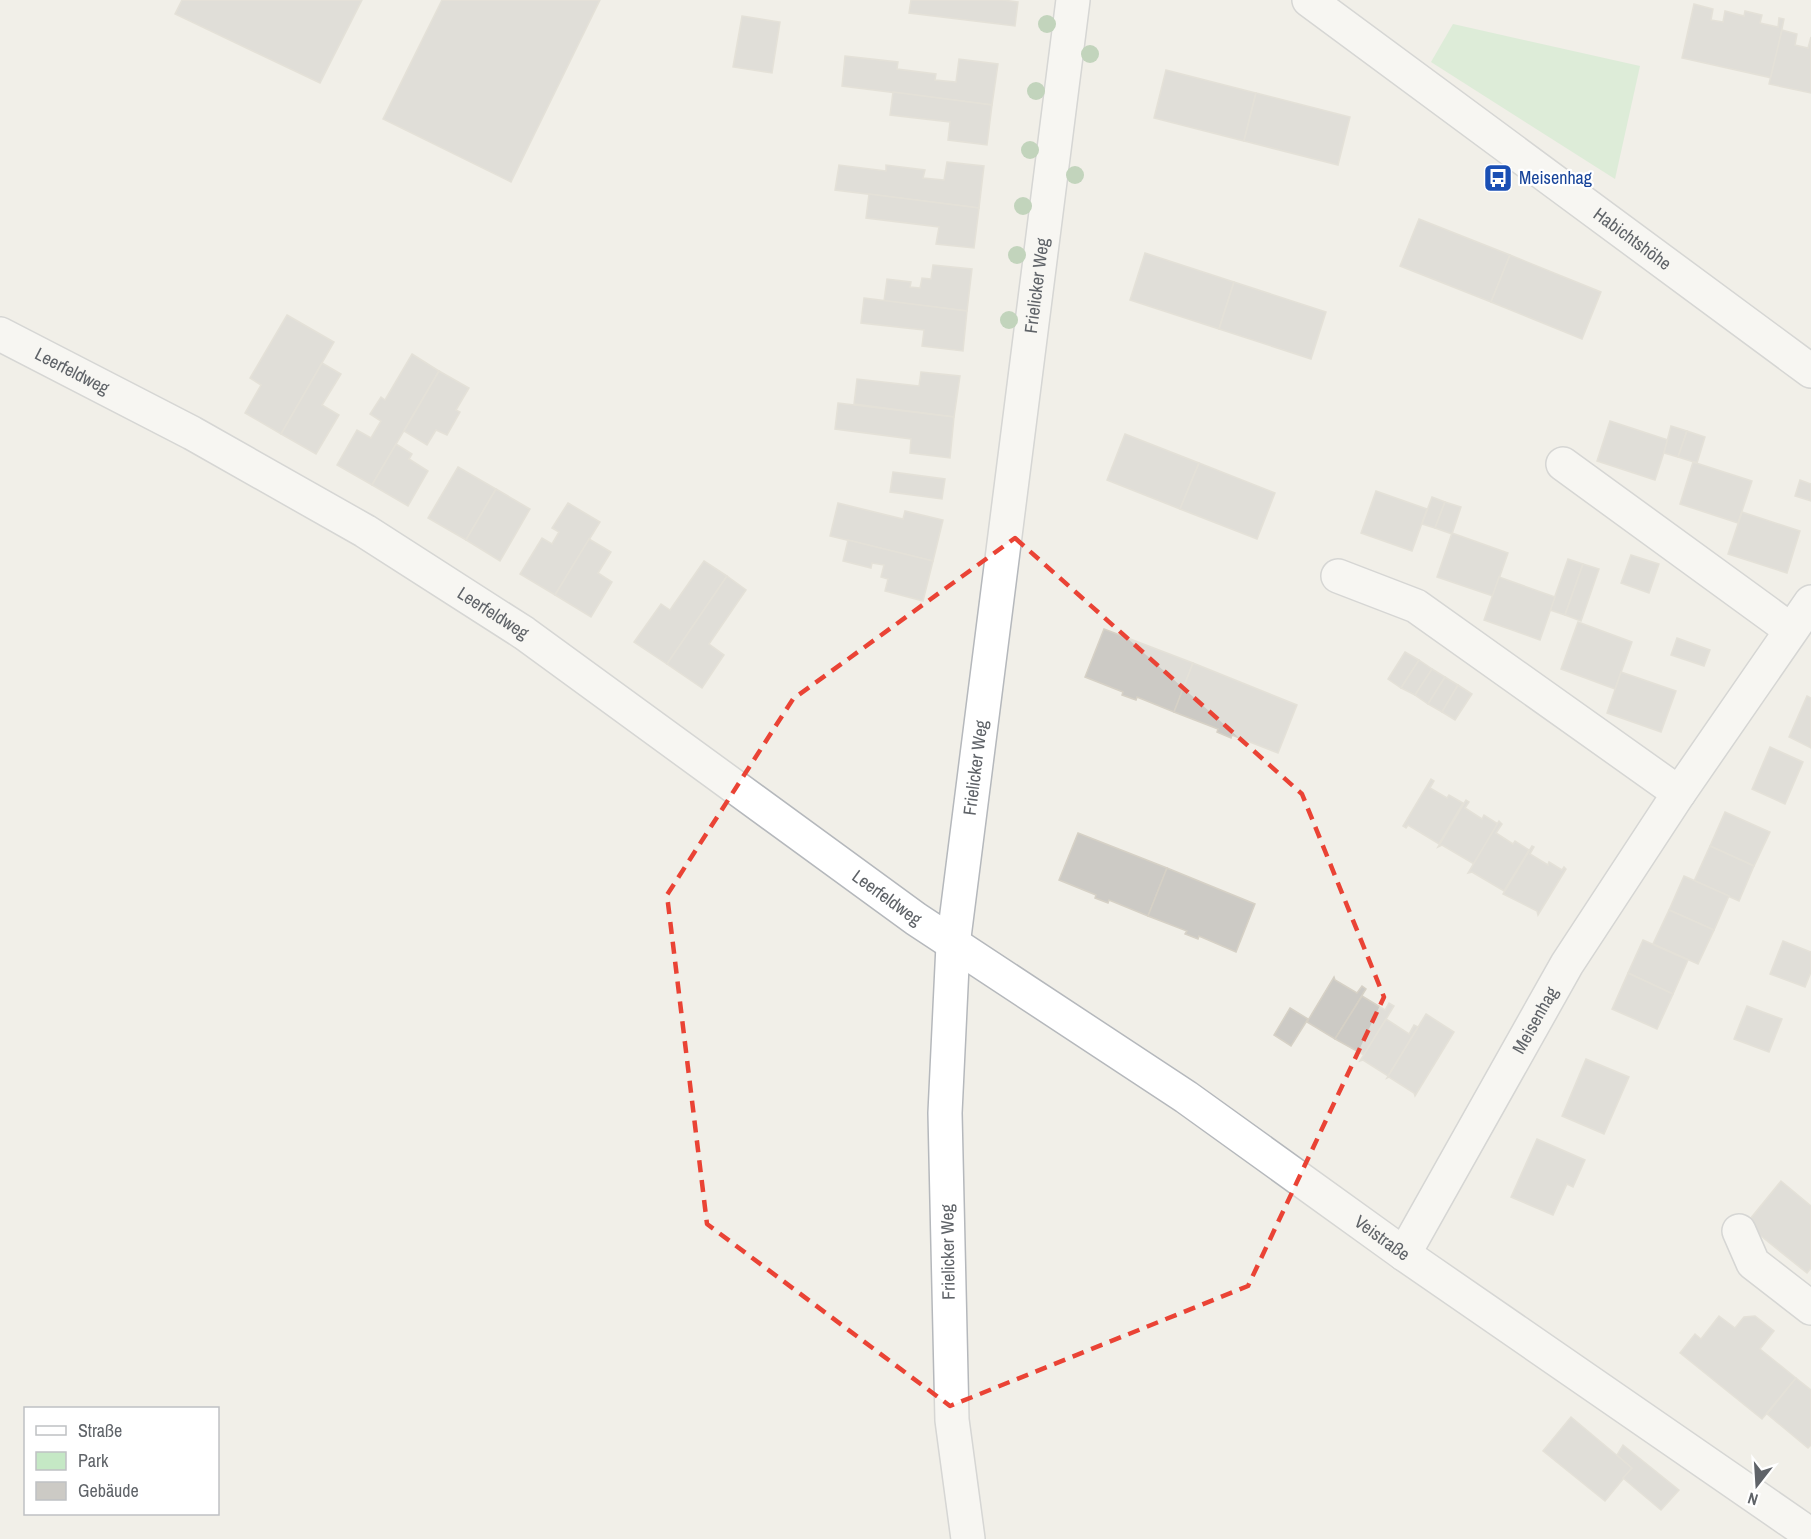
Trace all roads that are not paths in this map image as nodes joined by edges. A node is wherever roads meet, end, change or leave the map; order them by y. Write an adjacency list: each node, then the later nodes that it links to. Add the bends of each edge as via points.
1 (1073, 0): 10 (street, Frielicker Weg)
2 (1309, 0): 4 (street, Habichtshöhe)
3 (0, 334): 10 (street, Leerfeldweg, via 192,433 385,544 524,633)
4 (1810, 367)
5 (1563, 464): 8 (street)
6 (1338, 576): 9 (street, via 1416,606)
7 (1811, 602): 8 (street, Meisenhag)
8 (1791, 630): 9 (street, Meisenhag)
9 (1679, 793): 12 (street, Meisenhag, via 1567,964)
10 (953, 945): 12 (street, Veistraße, via 1186,1097); 15 (street, Frielicker Weg, via 945,1113 952,1420)
11 (1738, 1231): 13 (street, via 1753,1263)
12 (1404, 1254): 14 (street, Veistraße)
13 (1811, 1308)
14 (1811, 1535)
15 (968, 1539)

